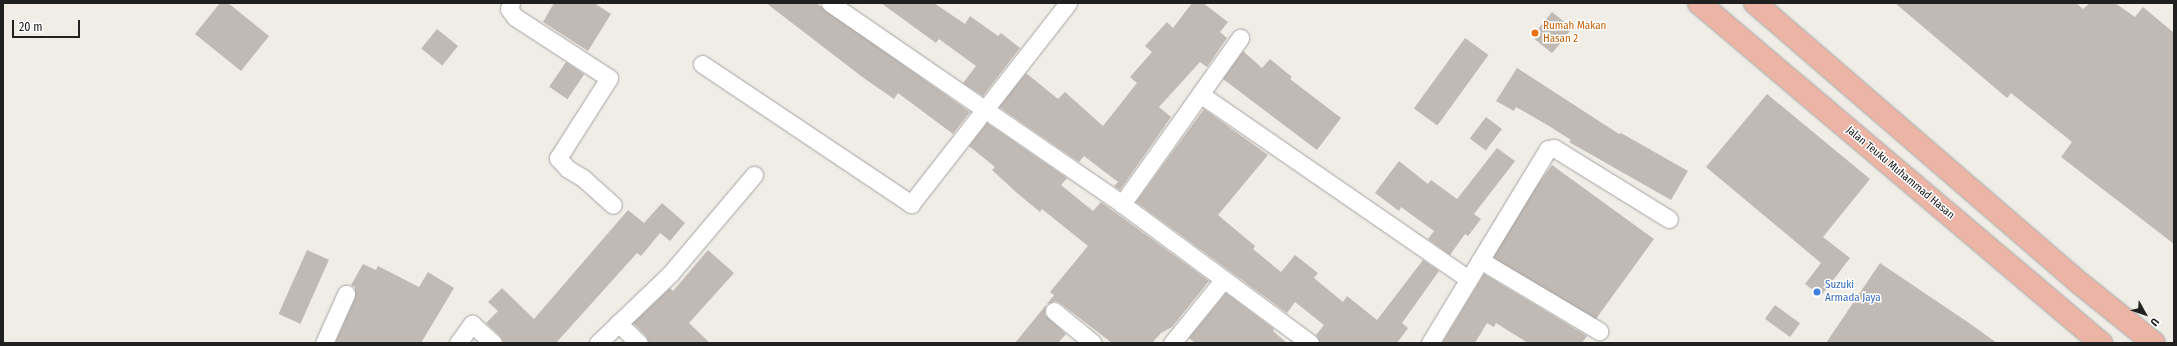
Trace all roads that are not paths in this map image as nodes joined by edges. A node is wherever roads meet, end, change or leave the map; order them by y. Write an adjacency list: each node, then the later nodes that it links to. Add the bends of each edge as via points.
1 (511, 3): 12 (street, via 509,9 515,17 609,78 558,158)
2 (830, 3): 9 (street)
3 (1068, 3): 9 (street)
4 (1698, 3): 30 (highway, Jalan Teuku Muhammad Hasan)
5 (1755, 3): 31 (highway, via 2082,285)
6 (1240, 38): 8 (street)
7 (702, 64): 9 (street, via 911,204)
8 (1200, 94): 11 (street); 16 (street)
9 (985, 110): 11 (street)
10 (754, 175): 19 (street, via 670,274)
11 (1122, 204): 15 (street)
12 (613, 205)
13 (1669, 219): 14 (street, via 1551,148 1546,152)
14 (1480, 260): 16 (street); 20 (street)
15 (1224, 279): 27 (street); 28 (street)
16 (1468, 279): 29 (street)
17 (346, 294): 21 (street)
18 (1054, 311): 26 (street)
19 (618, 323): 24 (street); 25 (street)
20 (1599, 331)
21 (324, 343)
22 (458, 343): 23 (street, via 472,324)
23 (493, 343)
24 (598, 343)
25 (639, 343)
26 (1094, 343)
27 (1172, 343)
28 (1310, 343)
29 (1430, 343)
30 (2102, 343)
31 (2154, 343)

